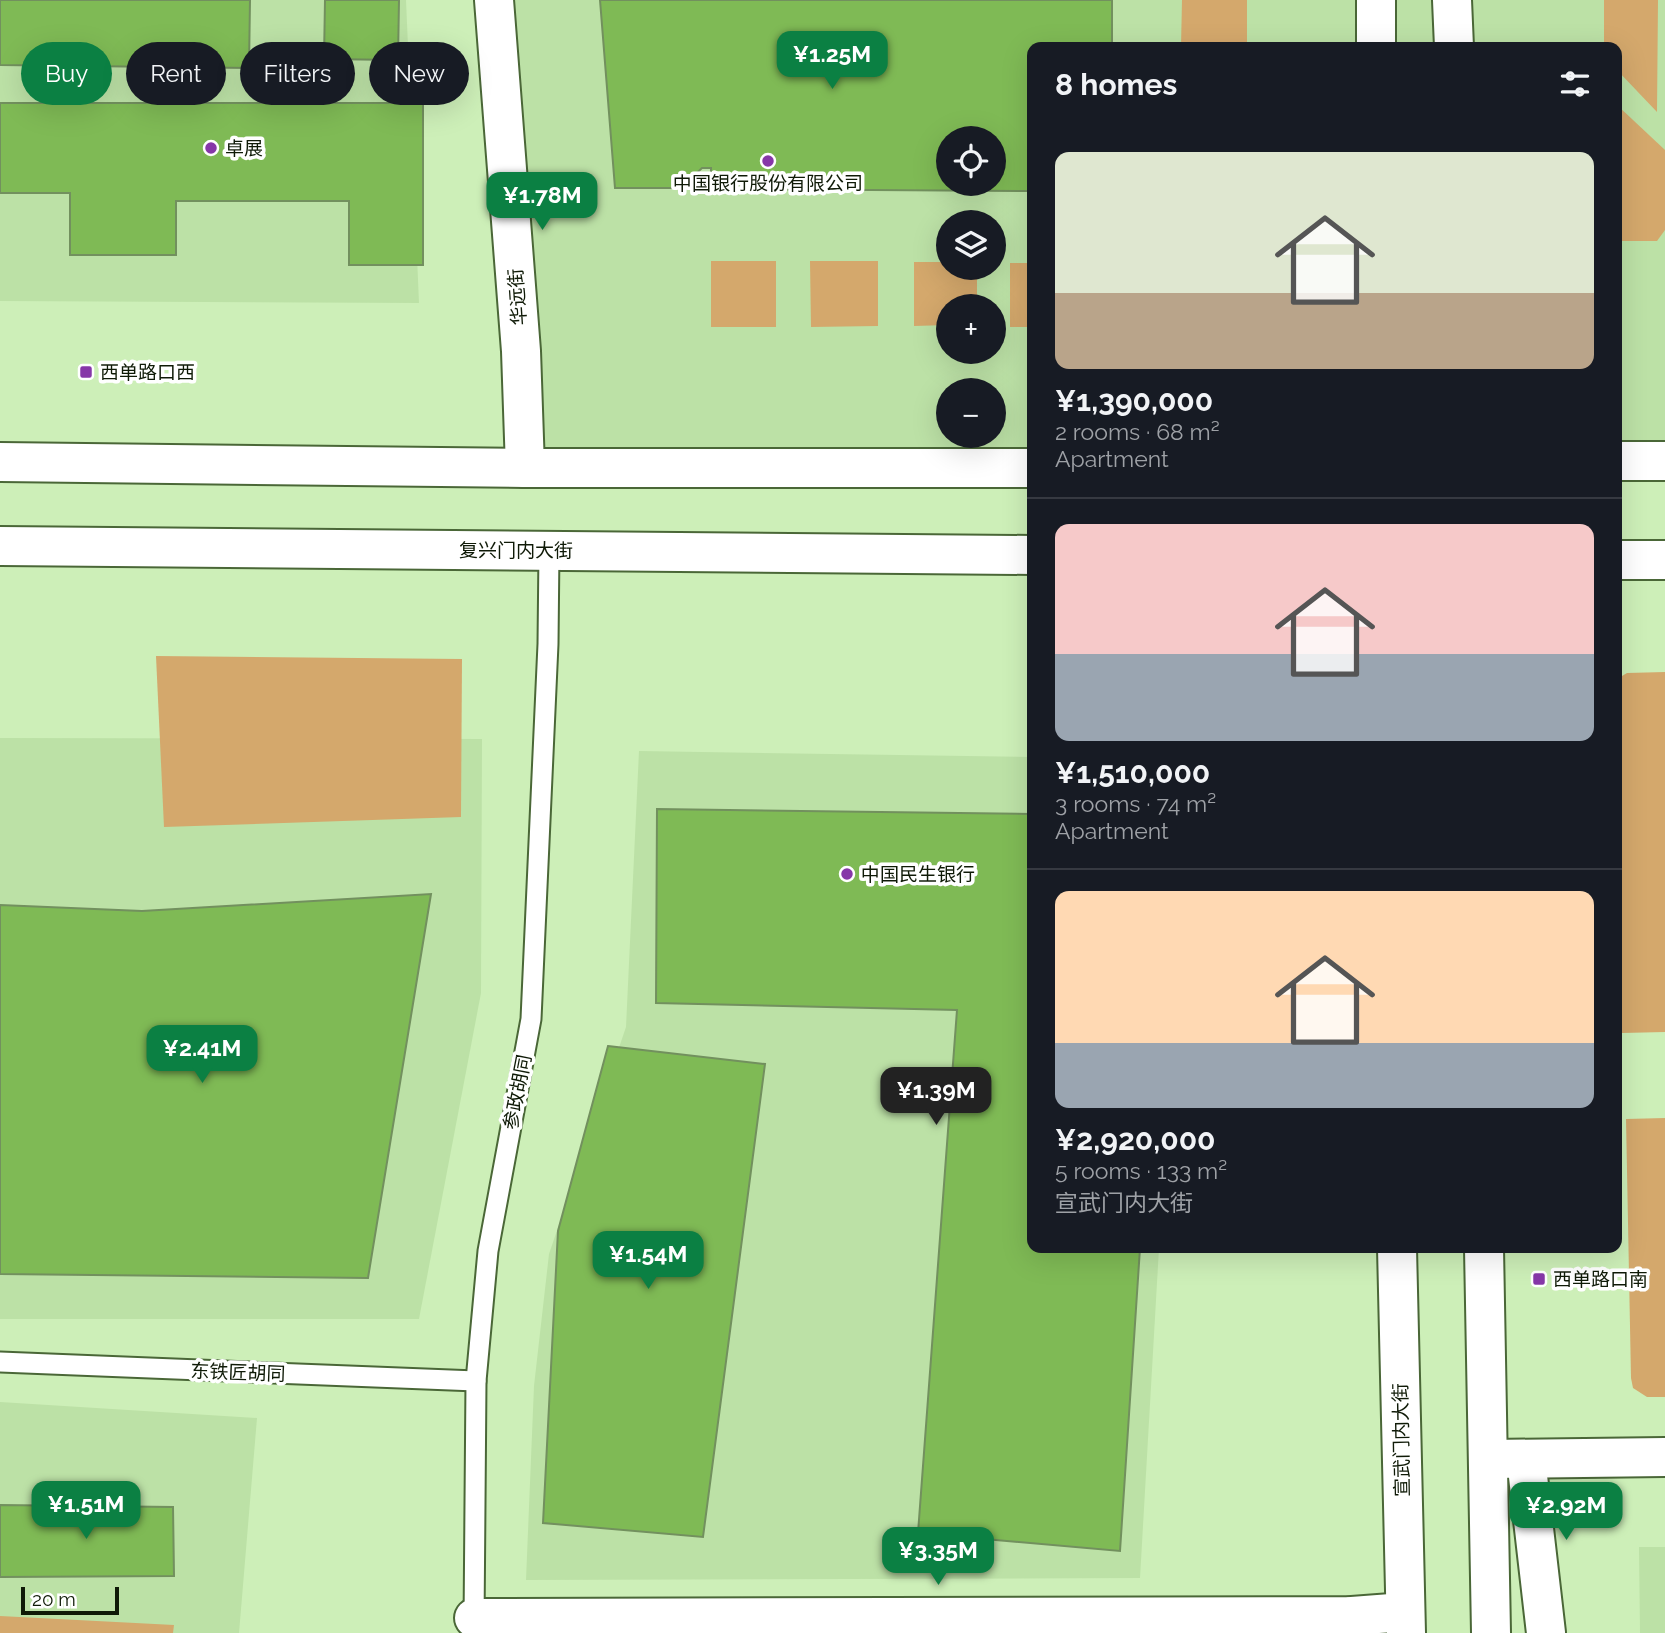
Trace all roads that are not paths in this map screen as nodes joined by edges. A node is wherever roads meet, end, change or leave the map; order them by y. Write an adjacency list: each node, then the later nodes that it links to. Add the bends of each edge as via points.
1 (494, 0): 10 (main road, 华远街, via 521,351)
2 (1376, 0): 4 (main road)
3 (1452, 0): 5 (main road)
4 (1376, 42)
5 (1454, 42)
6 (1622, 461): 7 (main road)
7 (1665, 461)
8 (0, 462): 10 (main road)
9 (1027, 467): 10 (main road)
10 (525, 468)
11 (0, 546): 12 (main road, 复兴门内大街)
12 (549, 550): 13 (main road, 复兴门内大街); 19 (lane, 参政胡同, via 531,1019 488,1251)
13 (1027, 555)
14 (1622, 560): 15 (main road)
15 (1665, 560)
16 (1397, 1253): 23 (main road, 宣武门内大街)
17 (1483, 1253): 22 (main road)
18 (0, 1362): 19 (lane, 东铁匠胡同)
19 (476, 1381): 25 (lane, 参政胡同)
20 (1665, 1457): 21 (main road)
21 (1526, 1458): 22 (main road); 27 (main road)
22 (1489, 1459): 26 (main road)
23 (1405, 1622): 24 (main road)
24 (1353, 1625): 25 (main road)
25 (474, 1626)
26 (1491, 1633)
27 (1546, 1633)

